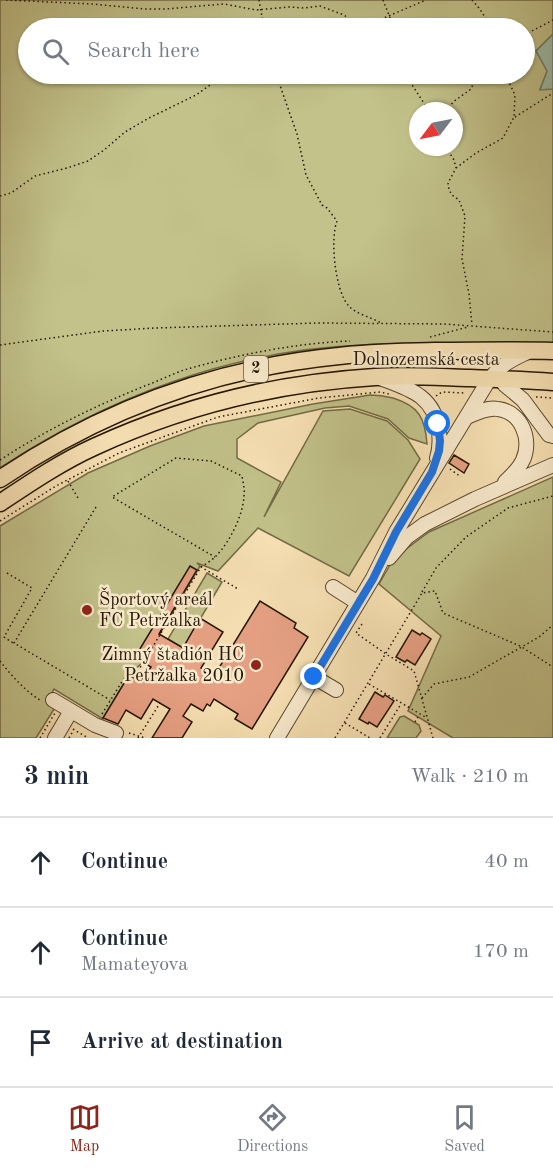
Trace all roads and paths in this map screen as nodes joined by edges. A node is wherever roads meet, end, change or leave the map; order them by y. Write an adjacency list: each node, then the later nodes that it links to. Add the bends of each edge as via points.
1 (6, 0): 6 (path, via 145,9 224,4)
2 (259, 0): 6 (path)
3 (383, 0): 7 (path)
4 (426, 0): 7 (path)
5 (472, 0): 11 (path)
6 (260, 10): 8 (path); 9 (path, via 320,6)
7 (390, 16): 10 (path)
8 (262, 18)
9 (348, 18)
10 (385, 18)
11 (486, 18)
12 (553, 20): 13 (path)
13 (535, 30)
14 (212, 84): 25 (path, via 125,132 88,161 35,176)
15 (280, 84): 26 (path, via 306,175 322,205 337,222 333,246 342,296 349,307)
16 (411, 84): 20 (path)
17 (473, 84): 21 (path)
18 (510, 84): 22 (path, via 515,95)
19 (553, 93): 22 (path)
20 (423, 102)
21 (453, 102)
22 (514, 117): 24 (path, via 503,138)
23 (452, 156): 24 (path)
24 (456, 168): 27 (path, via 448,183 465,216 462,259)
25 (0, 196)
26 (382, 323): 27 (path); 29 (path, via 155,328)
27 (472, 326): 28 (path)
28 (553, 332)
29 (0, 345)
30 (531, 350): 31 (main road, Dolnozemská cesta / 2); 33 (street, via 496,370); 47 (main road, Dolnozemská cesta / 2, via 349,355 222,377 153,399 88,427)
31 (553, 351)
32 (375, 377): 33 (main road, Dolnozemská cesta / 2); 45 (street, via 415,392 432,408 440,441); 52 (main road, Dolnozemská cesta / 2, via 246,394 173,415 93,448)
33 (496, 379): 34 (main road, Dolnozemská cesta / 2); 38 (street); 39 (street, via 523,400)
34 (553, 382)
35 (388, 394): 48 (path, via 319,398 218,417 119,453)
36 (536, 397): 37 (path)
37 (553, 398)
38 (466, 417): 40 (street, via 499,409 515,417); 45 (street)
39 (539, 422): 40 (street); 41 (street)
40 (524, 430): 42 (street)
41 (553, 436)
42 (526, 450): 43 (street, via 540,461); 49 (street, via 518,469)
43 (553, 457)
44 (553, 465): 49 (street)
45 (435, 467): 46 (path); 58 (street)
46 (461, 477)
47 (0, 479)
48 (68, 480): 51 (path); 54 (path)
49 (500, 488): 58 (street, via 418,529)
50 (553, 496): 61 (path, via 508,508 466,537 436,568)
51 (78, 498)
52 (0, 502)
53 (96, 507): 65 (path)
54 (0, 521)
55 (215, 558): 55 (path, via 204,551 112,497 176,458 211,461 242,477 245,494 240,516); 56 (path)
56 (201, 567): 60 (path); 74 (path, via 138,671 131,667)
57 (7, 573): 65 (path, via 32,588 4,637)
58 (373, 579): 62 (street)
59 (333, 587): 62 (street)
60 (238, 589)
61 (422, 593): 66 (path, via 435,591 443,613); 67 (path)
62 (358, 603): 70 (street)
63 (362, 624): 67 (path, via 356,633)
64 (553, 625): 66 (path)
65 (14, 644): 74 (path)
66 (520, 646): 69 (path); 73 (path, via 470,677 434,684)
67 (386, 654): 71 (path); 73 (path, via 414,671)
68 (0, 661): 75 (path, via 35,697)
69 (553, 667)
70 (314, 677): 72 (street); 91 (street)
71 (368, 684): 77 (path); 83 (path)
72 (336, 690)
73 (422, 698): 81 (path)
74 (110, 700): 80 (path)
75 (51, 703): 78 (street); 87 (path)
76 (160, 703): 86 (path)
77 (402, 703): 79 (path); 94 (path)
78 (72, 711): 85 (street); 88 (street)
79 (420, 713): 81 (path); 82 (path)
80 (100, 717)
81 (428, 718): 95 (path)
82 (415, 722)
83 (344, 723): 92 (path); 93 (path)
84 (74, 730): 89 (path)
85 (116, 733): 86 (path)
86 (139, 737): 90 (path)
87 (40, 738)
88 (55, 738)
89 (69, 738)
90 (145, 738)
91 (277, 738)
92 (335, 738)
93 (370, 738)
94 (380, 738)
95 (433, 738)

